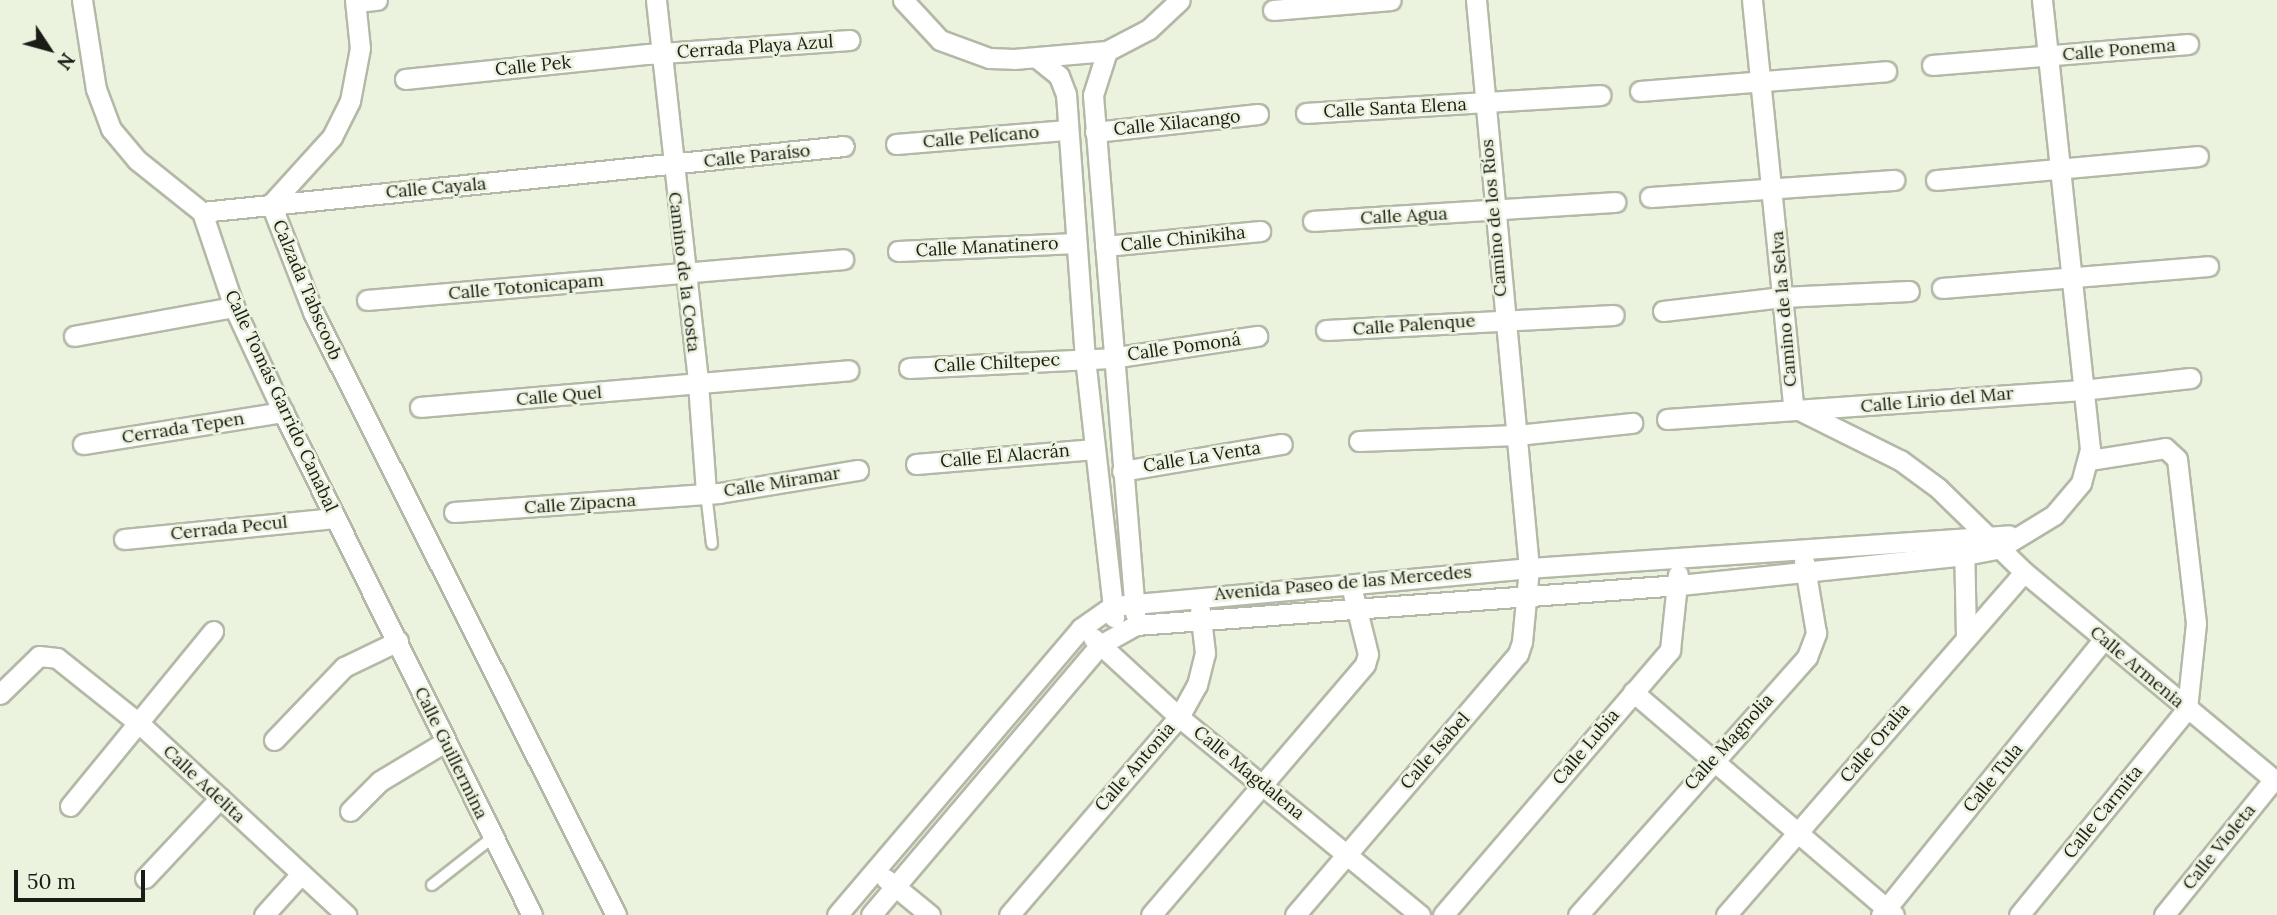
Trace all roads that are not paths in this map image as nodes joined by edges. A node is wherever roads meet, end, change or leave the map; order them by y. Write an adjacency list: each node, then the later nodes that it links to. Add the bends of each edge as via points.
1 (377, 0): 9 (street)
2 (656, 0): 16 (street, Camino de la Costa)
3 (903, 0): 11 (street)
4 (1180, 0): 15 (street, via 1149,29)
5 (1391, 0): 12 (street)
6 (1476, 0): 25 (street, Camino de los Ríos)
7 (1752, 0): 22 (street, Camino de la Selva)
8 (2042, 0): 17 (street)
9 (356, 1): 40 (street, Calzada Tabscoob, via 360,48 350,101 331,136)
10 (86, 2): 41 (street, via 96,89 111,129 137,160)
11 (914, 8): 18 (street, via 940,40 989,58)
12 (1273, 9)
13 (849, 40): 16 (street, Cerrada Playa Azul)
14 (2188, 44): 17 (street, Calle Ponema)
15 (1107, 51): 18 (street); 29 (street, via 1093,95)
16 (661, 53): 21 (street, Calle Pek); 33 (street, Camino de la Costa)
17 (2049, 56): 19 (street, Calle Ponema); 34 (street)
18 (1037, 58): 28 (street, via 1059,76 1066,94)
19 (1932, 65)
20 (1886, 71): 22 (street)
21 (405, 79)
22 (1761, 79): 23 (street); 37 (street, Camino de la Selva)
23 (1640, 91)
24 (1601, 95): 25 (street, Calle Santa Elena)
25 (1484, 103): 26 (street, Calle Santa Elena); 42 (street, Camino de los Ríos)
26 (1306, 113)
27 (1258, 114): 29 (street, Calle Xilacango)
28 (1067, 130): 30 (street, Calle Pelícano); 45 (street)
29 (1095, 132): 46 (street)
30 (896, 144)
31 (844, 146): 33 (street, Calle Paraíso)
32 (2198, 156): 34 (street)
33 (671, 165): 40 (street, Calle Cayala); 50 (street, Camino de la Costa)
34 (2061, 170): 36 (street); 51 (street)
35 (1894, 180): 37 (street)
36 (1936, 180)
37 (1773, 190): 38 (street); 54 (street, Camino de la Selva)
38 (1650, 197)
39 (1615, 202): 42 (street, Calle Agua)
40 (271, 204): 41 (street, Calle Cayala); 137 (street, Calzada Tabscoob, via 313,312 428,549)
41 (202, 212): 56 (street, Calle Tomás Garrido Canabal)
42 (1495, 212): 43 (street, Calle Agua); 59 (street, Camino de los Ríos)
43 (1313, 220)
44 (1260, 231): 46 (street, Calle Chinikiha)
45 (1076, 243): 47 (street, Calle Manatinero); 63 (street)
46 (1105, 246): 64 (street)
47 (898, 251)
48 (843, 259): 50 (street, Calle Totonicapam)
49 (2208, 266): 51 (street)
50 (684, 274): 55 (street, Calle Totonicapam); 68 (street, Camino de la Costa)
51 (2070, 279): 52 (street); 69 (street)
52 (1942, 288)
53 (1909, 291): 54 (street)
54 (1782, 297): 57 (street); 71 (street, Camino de la Selva)
55 (367, 300)
56 (234, 307): 61 (street); 72 (street, Calle Tomás Garrido Canabal)
57 (1662, 312)
58 (1614, 315): 59 (street, Calle Palenque)
59 (1503, 319): 60 (street, Calle Palenque); 75 (street, Camino de los Ríos)
60 (1326, 330)
61 (74, 336)
62 (1257, 336): 64 (street, Calle Pomoná)
63 (1085, 358): 64 (street, Calle Pomoná); 65 (street, Calle Chiltepec); 79 (street)
64 (1111, 358): 83 (street)
65 (909, 368)
66 (848, 370): 68 (street, Calle Quel)
67 (2190, 378): 69 (street, Calle Lirio del Mar)
68 (698, 383): 70 (street, Calle Quel); 84 (street, Camino de la Costa)
69 (2082, 390): 71 (street, Calle Lirio del Mar, via 1835,409); 80 (street)
70 (420, 407)
71 (1793, 407): 73 (street, Calle Lirio del Mar); 88 (street, Camino de la Selva, via 1900,460 1938,488)
72 (283, 412): 77 (street, Cerrada Tepen); 86 (street, Calle Tomás Garrido Canabal)
73 (1667, 419)
74 (1632, 423): 75 (street)
75 (1517, 435): 76 (street); 93 (street, Camino de los Ríos)
76 (1359, 441)
77 (83, 444)
78 (1282, 444): 83 (street, Calle La Venta)
79 (1094, 449): 81 (street, Calle El Alacrán); 102 (street)
80 (2089, 460): 88 (street, Avenida Paseo de las Mercedes, via 2070,499 2054,515); 114 (street, via 2165,448 2177,459 2196,623)
81 (916, 464)
82 (858, 470): 84 (street, Calle Miramar)
83 (1122, 471): 101 (street)
84 (706, 494): 85 (street, Calle Zipacna); 89 (lane, Camino de la Costa)
85 (454, 512)
86 (335, 518): 87 (street, Cerrada Pecul); 98 (street, Calle Tomás Garrido Canabal)
87 (124, 539)
88 (1995, 542): 91 (street, Avenida Paseo de las Mercedes); 95 (street, Calle Armenia)
89 (712, 544)
90 (1802, 546): 91 (street, Avenida Paseo de las Mercedes); 92 (street, Avenida Paseo de las Mercedes); 94 (street, Calle Magnolia)
91 (1965, 547): 94 (street, Avenida Paseo de las Mercedes); 108 (street)
92 (1676, 559): 93 (street, Avenida Paseo de las Mercedes); 97 (street, Calle Lubia)
93 (1530, 568): 96 (street, Avenida Paseo de las Mercedes); 99 (street, Calle Isabel)
94 (1806, 572): 97 (street, Avenida Paseo de las Mercedes); 119 (street, Calle Magnolia, via 1816,633 1807,657)
95 (2024, 572): 108 (street, Calle Oralia); 109 (street, Calle Armenia)
96 (1351, 583): 100 (street, Avenida Paseo de las Mercedes); 103 (street)
97 (1680, 585): 99 (street, Avenida Paseo de las Mercedes); 112 (street, Calle Lubia, via 1670,650)
98 (374, 589): 111 (street, Calle Guillermina)
99 (1527, 593): 103 (street, Avenida Paseo de las Mercedes); 127 (street, Calle Isabel, via 1518,654)
100 (1199, 596): 101 (street, Avenida Paseo de las Mercedes); 104 (street, Calle Antonia)
101 (1133, 601): 102 (street, Avenida Paseo de las Mercedes); 105 (street)
102 (1113, 606): 106 (street, Avenida Paseo de las Mercedes); 110 (street)
103 (1357, 607): 104 (street, Avenida Paseo de las Mercedes); 121 (street, via 1368,654 1365,664)
104 (1202, 622): 105 (street, Avenida Paseo de las Mercedes); 115 (street, Calle Antonia, via 1205,653 1197,685)
105 (1136, 625): 110 (street, Avenida Paseo de las Mercedes)
106 (1081, 628): 110 (street, Calle Magdalena); 128 (street, Avenida Paseo de las Mercedes)
107 (213, 631): 116 (street)
108 (1966, 634): 125 (street, Calle Oralia)
109 (2104, 639): 114 (street, Calle Armenia); 133 (street, Calle Tula)
110 (1108, 640): 115 (street, Calle Magdalena); 132 (street, Avenida Paseo de las Mercedes)
111 (398, 641): 117 (street, via 344,667); 118 (street, Calle Guillermina)
112 (1633, 692): 119 (street); 145 (street, Calle Lubia)
113 (0, 694): 116 (street, Calle Adelita, via 39,656 57,658)
114 (2187, 709): 120 (street, Calle Armenia); 148 (street, Calle Carmita)
115 (1179, 717): 121 (street, Calle Magdalena); 141 (street, Calle Antonia)
116 (141, 725): 122 (street, Calle Adelita); 123 (street)
117 (274, 740)
118 (443, 743): 124 (street, via 380,781); 126 (street, Calle Guillermina)
119 (1713, 758): 125 (street); 146 (street, Calle Magnolia)
120 (2276, 780): 149 (street, Calle Violeta)
121 (1263, 783): 127 (street, Calle Magdalena); 142 (street)
122 (220, 799): 129 (street, Calle Adelita); 130 (street)
123 (70, 806)
124 (350, 811)
125 (1798, 833): 133 (street); 147 (street, Calle Oralia)
126 (492, 838): 131 (lane); 136 (street, Calle Guillermina)
127 (1346, 854): 143 (street, Calle Isabel); 144 (street, Calle Magdalena)
128 (874, 870): 132 (street); 138 (street, Avenida Paseo de las Mercedes)
129 (301, 874): 134 (street); 135 (street, Calle Adelita)
130 (145, 878)
131 (432, 885)
132 (894, 886): 139 (street, Avenida Paseo de las Mercedes); 140 (street)
133 (1887, 913)
134 (264, 915)
135 (346, 915)
136 (532, 915)
137 (617, 915)
138 (837, 915)
139 (871, 915)
140 (930, 915)
141 (1009, 915)
142 (1151, 915)
143 (1295, 915)
144 (1420, 915)
145 (1443, 915)
146 (1578, 915)
147 (1726, 915)
148 (2019, 915)
149 (2164, 915)

